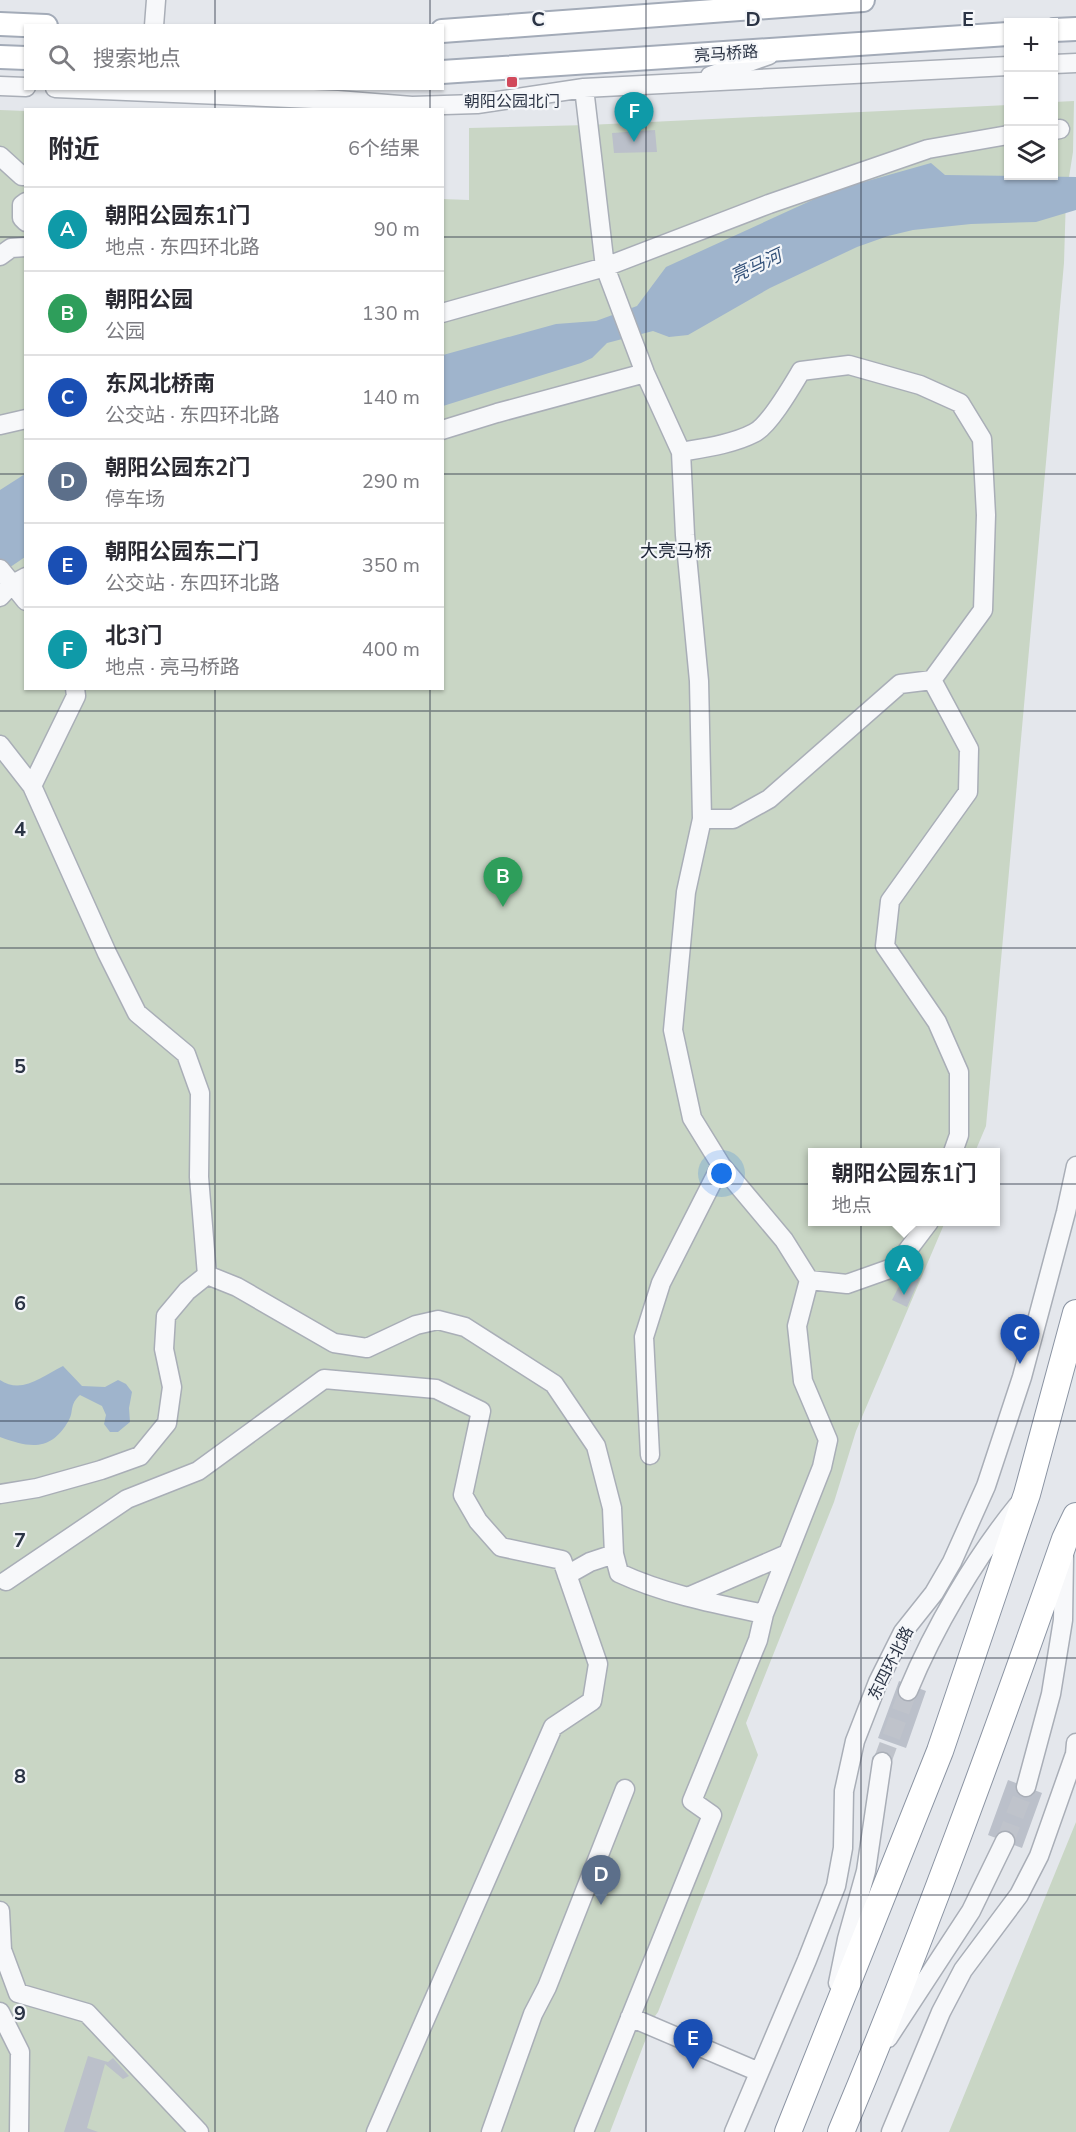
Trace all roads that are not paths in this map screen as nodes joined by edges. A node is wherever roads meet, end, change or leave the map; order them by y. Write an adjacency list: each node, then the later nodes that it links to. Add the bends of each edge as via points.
1 (156, 0): 4 (street)
2 (863, 0): 8 (main road)
3 (0, 24): 5 (main road)
4 (154, 24)
5 (24, 25)
6 (1076, 29): 7 (main road)
7 (1058, 30)
8 (444, 31)
9 (1004, 33): 10 (main road, 亮马桥路)
10 (785, 49): 16 (main road, 亮马桥路); 17 (street)
11 (0, 57): 12 (main road)
12 (24, 58)
13 (1076, 63): 14 (street)
14 (1058, 64)
15 (1004, 66): 17 (street)
16 (444, 72)
17 (692, 83): 20 (street)
18 (0, 86): 19 (street)
19 (24, 87)
20 (584, 88): 21 (street, via 477,104 412,106); 29 (street)
21 (102, 90)
22 (1004, 136): 29 (street, via 928,149)
23 (0, 156): 24 (street)
24 (24, 176)
25 (24, 204): 26 (street)
26 (24, 220)
27 (24, 248): 28 (street, via 11,249)
28 (0, 256)
29 (605, 267): 30 (street); 31 (street)
30 (444, 312)
31 (645, 373): 34 (street); 35 (street)
32 (24, 419): 33 (street)
33 (0, 425)
34 (444, 429)
35 (681, 452): 39 (street, via 755,433 780,405 801,371 849,365 920,385 960,403 982,439 986,515 983,610); 43 (street, via 699,681)
36 (0, 569): 37 (street)
37 (12, 586): 38 (street)
38 (24, 599)
39 (932, 680): 43 (street, via 900,684 769,799 733,819); 44 (street, via 969,749 968,792 890,901 885,946 938,1022 959,1072 959,1135)
40 (75, 690): 42 (street, via 76,696)
41 (0, 745): 42 (street)
42 (32, 786): 48 (street, via 137,1013 186,1054 201,1094 199,1177)
43 (702, 819): 45 (street, via 686,892 673,1030 692,1118)
44 (954, 1148)
45 (721, 1165): 49 (street, via 784,1240); 51 (street, via 661,1283 644,1337)
46 (1076, 1166): 73 (street, 东四环北路, via 1022,1377 986,1486 952,1562 934,1593 903,1632 855,1741 844,1791 843,1848 836,1887)
47 (925, 1226): 49 (street, via 895,1267 848,1284)
48 (207, 1275): 52 (street, via 166,1316 164,1349 172,1387 167,1423 140,1456 58,1482); 56 (street, via 237,1287 334,1342 367,1348 416,1325 438,1320 465,1327 554,1384 596,1446 612,1508)
49 (809, 1280): 57 (street, via 796,1326 803,1381 828,1440 822,1467)
50 (1076, 1312): 53 (highway)
51 (650, 1455)
52 (0, 1494)
53 (1027, 1494): 62 (street, via 995,1534 925,1650); 71 (highway, via 940,1751)
54 (1076, 1516): 55 (highway)
55 (1065, 1539): 65 (street, via 1063,1620 1051,1694); 72 (highway, via 982,1774)
56 (614, 1554): 58 (street); 60 (street, via 619,1573)
57 (787, 1554): 60 (street); 61 (street)
58 (567, 1575): 59 (street, via 562,1560 501,1547 478,1521 463,1495 481,1411 436,1389 324,1379 198,1471 127,1499); 77 (street, via 598,1664 592,1701 553,1727)
59 (6, 1581)
60 (690, 1596): 61 (street)
61 (764, 1614): 70 (street, via 758,1640 692,1801 712,1815)
62 (908, 1691)
63 (1076, 1743): 82 (street, via 1039,1856 1019,1895 963,1970 941,2012)
64 (882, 1762): 71 (street, via 866,1871 847,1939)
65 (1026, 1787)
66 (625, 1789): 78 (street, via 533,2014)
67 (1005, 1841): 72 (street, via 971,1911)
68 (0, 1911): 76 (street, via 2,1950 18,1993 87,2013)
69 (0, 2012): 75 (street, via 20,2052)
70 (630, 2017): 73 (street); 79 (street)
71 (829, 2030): 74 (highway)
72 (868, 2067): 81 (highway)
73 (759, 2072): 80 (street, 东四环北路)
74 (788, 2127)
75 (19, 2132)
76 (199, 2132)
77 (376, 2132)
78 (491, 2132)
79 (584, 2132)
80 (734, 2132)
81 (841, 2132)
82 (891, 2132)

